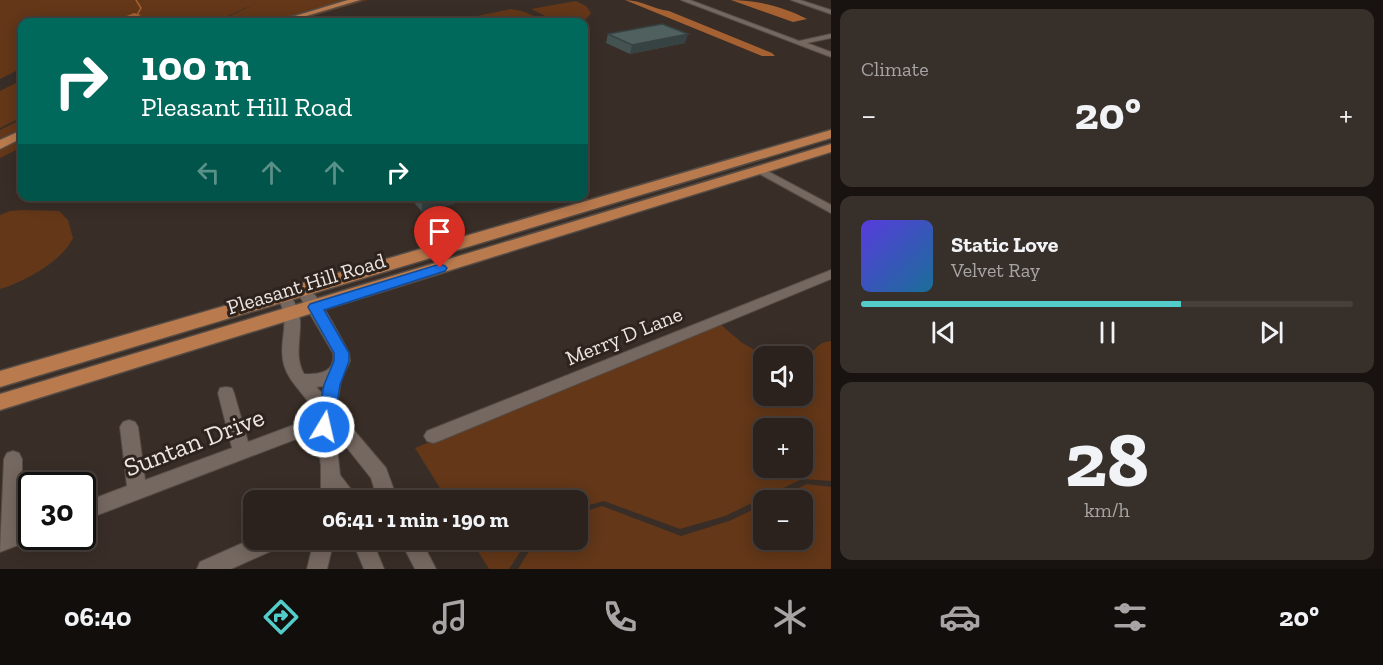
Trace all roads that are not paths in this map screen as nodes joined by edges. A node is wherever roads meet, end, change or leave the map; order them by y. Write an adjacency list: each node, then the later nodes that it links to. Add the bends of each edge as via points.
1 (356, 0): 5 (main road)
2 (684, 0): 7 (street)
3 (794, 0): 4 (street)
4 (831, 12)
5 (293, 18)
6 (831, 36): 7 (street)
7 (798, 43): 8 (street)
8 (831, 55)
9 (831, 134): 13 (main road, Pleasant Hill Road)
10 (18, 136): 11 (main road)
11 (0, 145)
12 (831, 148): 14 (main road, Pleasant Hill Road)
13 (769, 152): 14 (main road); 17 (main road, Pleasant Hill Road)
14 (760, 170): 15 (street); 19 (main road, Pleasant Hill Road)
15 (831, 210)
16 (831, 274): 28 (street, Merry D Lane)
17 (303, 290): 18 (main road, Pleasant Hill Road); 19 (street)
18 (285, 296): 20 (street); 22 (main road, Pleasant Hill Road)
19 (315, 307): 20 (main road, Pleasant Hill Road); 21 (street, via 341,353)
20 (292, 314): 23 (street, via 290,355); 25 (main road, Pleasant Hill Road)
21 (336, 374): 23 (street, via 319,381); 26 (street)
22 (0, 379)
23 (299, 380): 26 (street, via 314,395)
24 (226, 393): 29 (street)
25 (0, 402)
26 (324, 424): 29 (street, Suntan Drive); 31 (street); 34 (street, via 346,433 379,474)
27 (129, 427): 35 (street)
28 (434, 436)
29 (242, 453): 35 (street, Suntan Drive)
30 (13, 459): 37 (street)
31 (332, 479): 32 (street); 33 (street)
32 (332, 490)
33 (341, 490)
34 (384, 490)
35 (136, 492): 36 (street, Suntan Drive)
36 (96, 507)
37 (6, 540)
38 (250, 550): 42 (street)
39 (322, 550): 43 (street)
40 (366, 550): 44 (street)
41 (416, 550): 45 (street)
42 (207, 569)
43 (317, 569)
44 (374, 569)
45 (426, 569)

